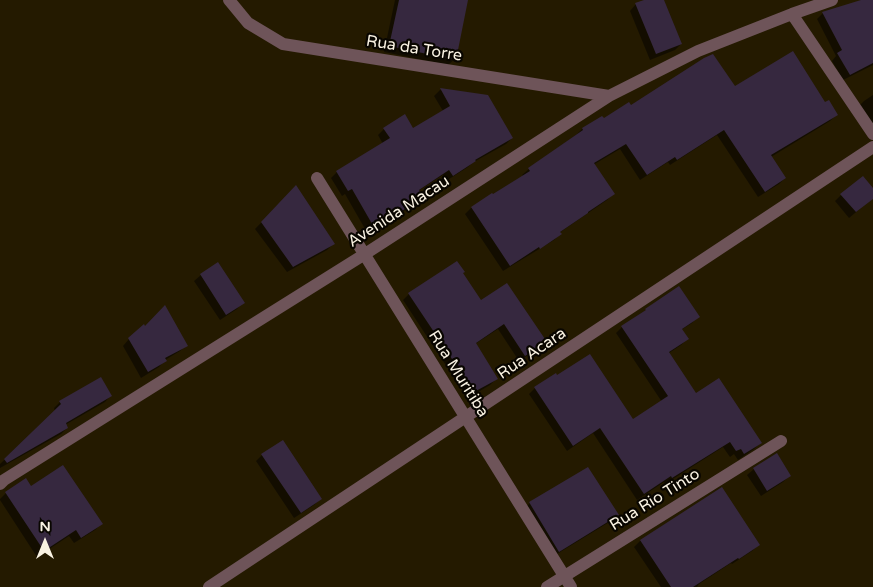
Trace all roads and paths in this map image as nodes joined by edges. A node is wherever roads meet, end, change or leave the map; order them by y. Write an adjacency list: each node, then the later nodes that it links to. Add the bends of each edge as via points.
1 (229, 0): 4 (street, Rua da Torre, via 248,23 283,44)
2 (832, 0): 3 (street, Avenida Macau)
3 (792, 14): 4 (street, Avenida Macau, via 698,50); 5 (street)
4 (609, 96): 8 (street, Avenida Macau)
5 (873, 134)
6 (873, 147): 9 (street, Rua Acara)
7 (317, 178): 8 (street, Rua Muritiba)
8 (365, 254): 9 (street, Rua Muritiba); 11 (street, Avenida Macau)
9 (466, 417): 12 (street, Rua Muritiba); 13 (street, Rua Acara)
10 (781, 441): 12 (street, Rua Rio Tinto)
11 (0, 484)
12 (568, 582): 14 (street, Rua Rio Tinto)
13 (209, 587)
14 (547, 587)

